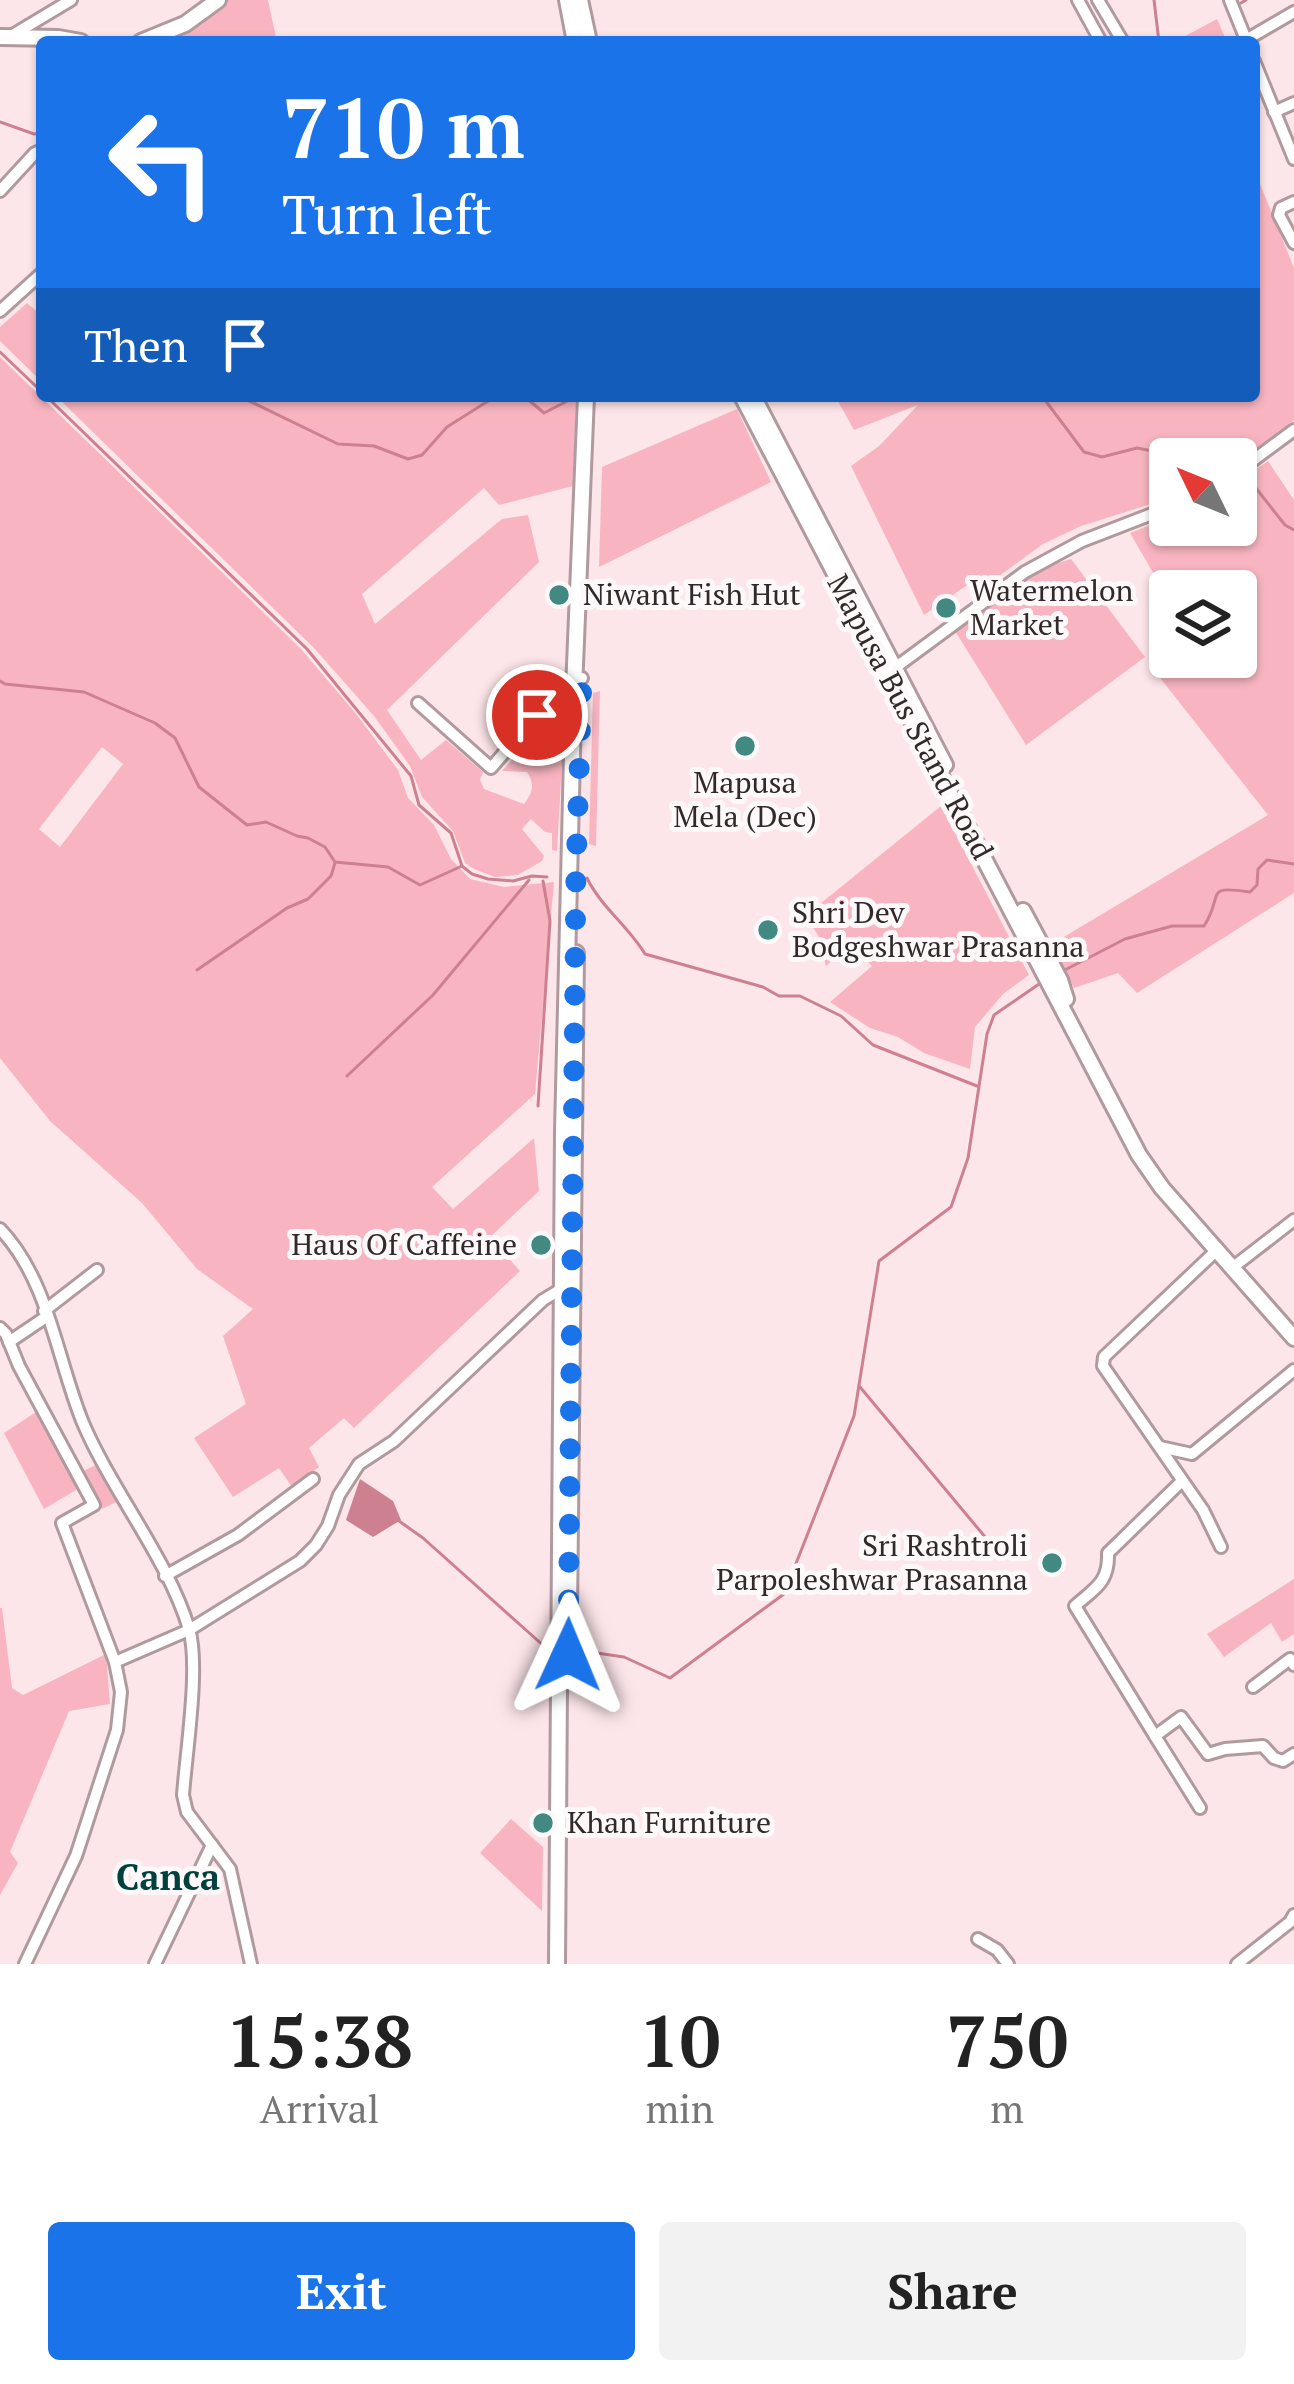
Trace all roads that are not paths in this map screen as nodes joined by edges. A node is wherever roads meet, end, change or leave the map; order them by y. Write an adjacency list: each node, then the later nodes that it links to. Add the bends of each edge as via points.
1 (202, 0): 10 (main road)
2 (218, 0): 10 (main road)
3 (567, 0): 11 (main road)
4 (580, 0): 12 (main road)
5 (1078, 0): 13 (street)
6 (1098, 0): 14 (street)
7 (1230, 0): 15 (street)
8 (68, 1): 17 (street)
9 (1294, 12): 16 (street)
10 (166, 36)
11 (574, 36)
12 (588, 36)
13 (1098, 36)
14 (1119, 36)
15 (1244, 36)
16 (1254, 36)
17 (6, 37): 18 (main road)
18 (36, 39)
19 (1260, 76): 21 (street)
20 (1294, 103): 21 (street)
21 (1274, 112): 23 (street)
22 (36, 153): 24 (street)
23 (1294, 159)
24 (0, 191)
25 (1294, 202): 26 (street, via 1280,215)
26 (1294, 243)
27 (36, 278): 28 (street)
28 (0, 311)
29 (590, 402): 36 (main road)
30 (745, 402): 35 (main road, Mapusa Bus Stand Road)
31 (756, 402): 35 (main road, Mapusa Bus Stand Road)
32 (1294, 430): 33 (street)
33 (1257, 458)
34 (1149, 515): 35 (street, via 1024,572)
35 (890, 672): 40 (main road, Mapusa Bus Stand Road, via 1139,1155)
36 (578, 678): 37 (street, via 565,682 491,768); 43 (main road)
37 (418, 703)
38 (1294, 1220): 41 (street)
39 (0, 1229): 44 (street)
40 (1218, 1250): 41 (main road, Mapusa Bus Stand Road); 49 (street, via 1104,1358)
41 (1232, 1268): 46 (main road, Mapusa Bus Stand Road)
42 (98, 1270): 44 (street)
43 (567, 1288): 54 (street, via 543,1300 359,1465 300,1561); 67 (main road); 68 (main road)
44 (45, 1314): 47 (street); 53 (street, via 83,1424)
45 (0, 1328): 47 (street)
46 (1294, 1338)
47 (9, 1342): 55 (street, via 94,1504 62,1523)
48 (1294, 1370): 49 (street, via 1192,1454)
49 (1160, 1447): 51 (street)
50 (313, 1478): 53 (street, via 238,1535)
51 (1182, 1481): 52 (street); 58 (street, via 1108,1553 1103,1581 1075,1606)
52 (1221, 1546)
53 (165, 1576): 54 (street)
54 (189, 1630): 55 (street); 61 (street, via 182,1795)
55 (115, 1662): 64 (street, via 117,1730 76,1856)
56 (1294, 1665): 57 (street, via 1290,1659)
57 (1253, 1687)
58 (1155, 1736): 59 (street, via 1180,1717 1208,1754 1263,1746 1274,1759); 60 (street)
59 (1294, 1754)
60 (1200, 1808)
61 (212, 1845): 65 (street); 66 (street, via 230,1869)
62 (1294, 1915): 70 (street)
63 (978, 1939): 69 (street)
64 (25, 1964)
65 (155, 1964)
66 (251, 1964)
67 (557, 1964)
68 (566, 1964)
69 (1008, 1964)
70 (1237, 1964)

